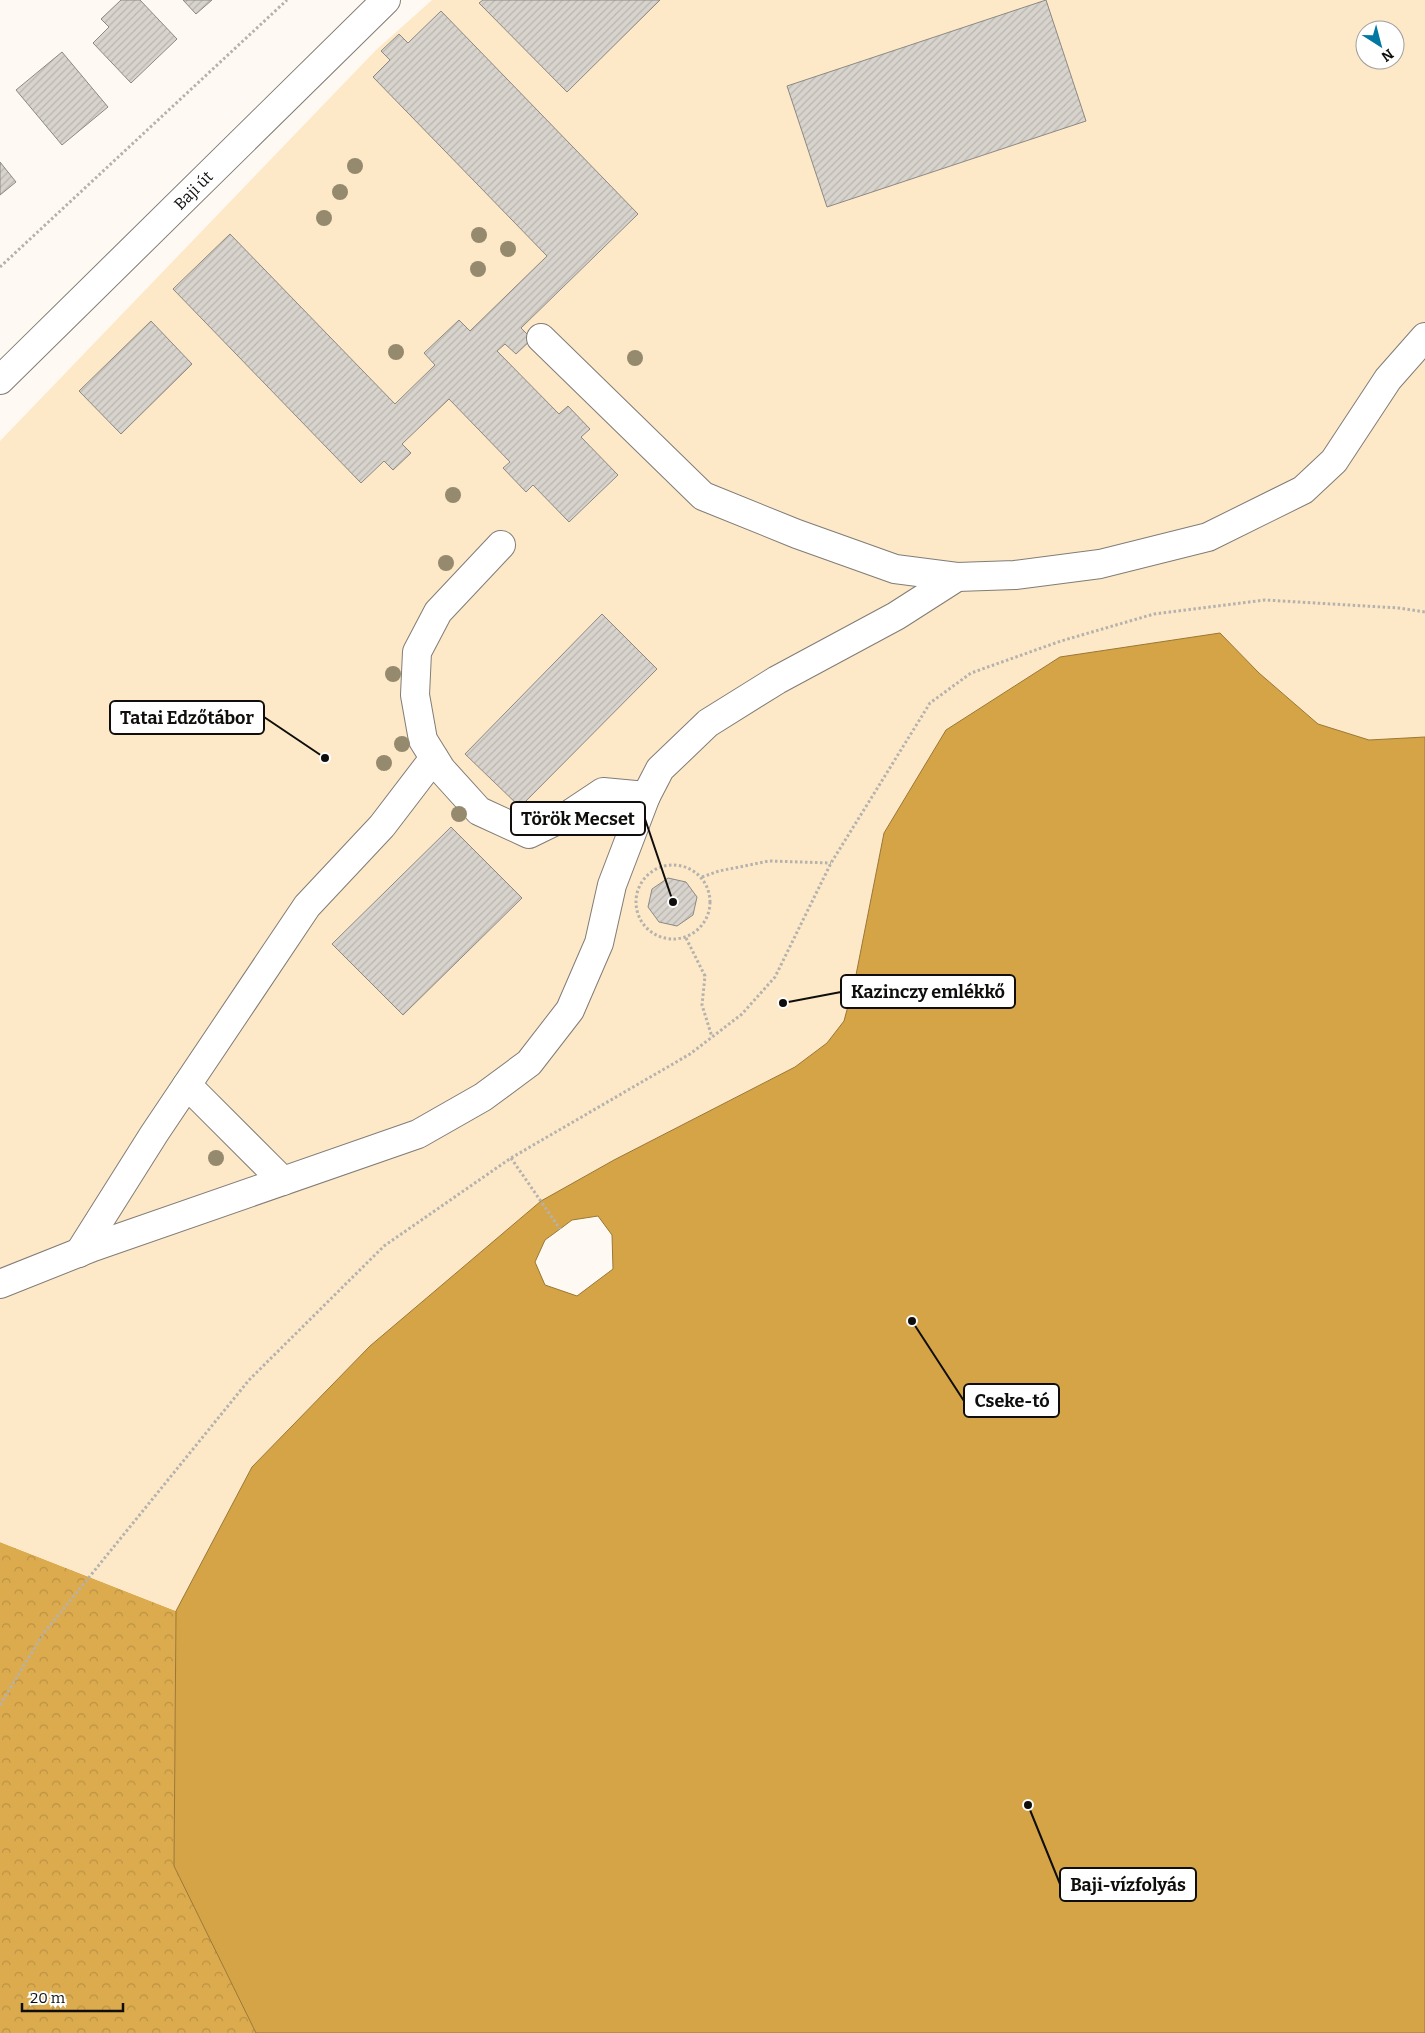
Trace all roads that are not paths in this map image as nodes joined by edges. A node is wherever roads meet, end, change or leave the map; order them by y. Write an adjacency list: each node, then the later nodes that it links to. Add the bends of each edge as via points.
1 (386, 0): 4 (street, Baji út)
2 (1425, 337): 6 (street, via 1388,379 1334,461 1303,490 1208,537 1100,564 1014,575)
3 (541, 338): 6 (street, via 702,496 895,570)
4 (3, 372)
5 (501, 546): 7 (street, via 438,612 417,652 415,695 423,740)
6 (957, 577): 8 (street, via 896,616 777,680 708,722 660,769)
7 (434, 758): 8 (street, via 479,811 529,834 570,814 602,792); 9 (street, via 382,826 307,906)
8 (646, 796): 10 (street, via 612,885 599,943 581,985 570,1010 529,1063 482,1097 418,1134)
9 (187, 1085): 10 (street); 11 (street)
10 (283, 1181): 11 (street)
11 (79, 1253): 12 (street)
12 (0, 1284)

